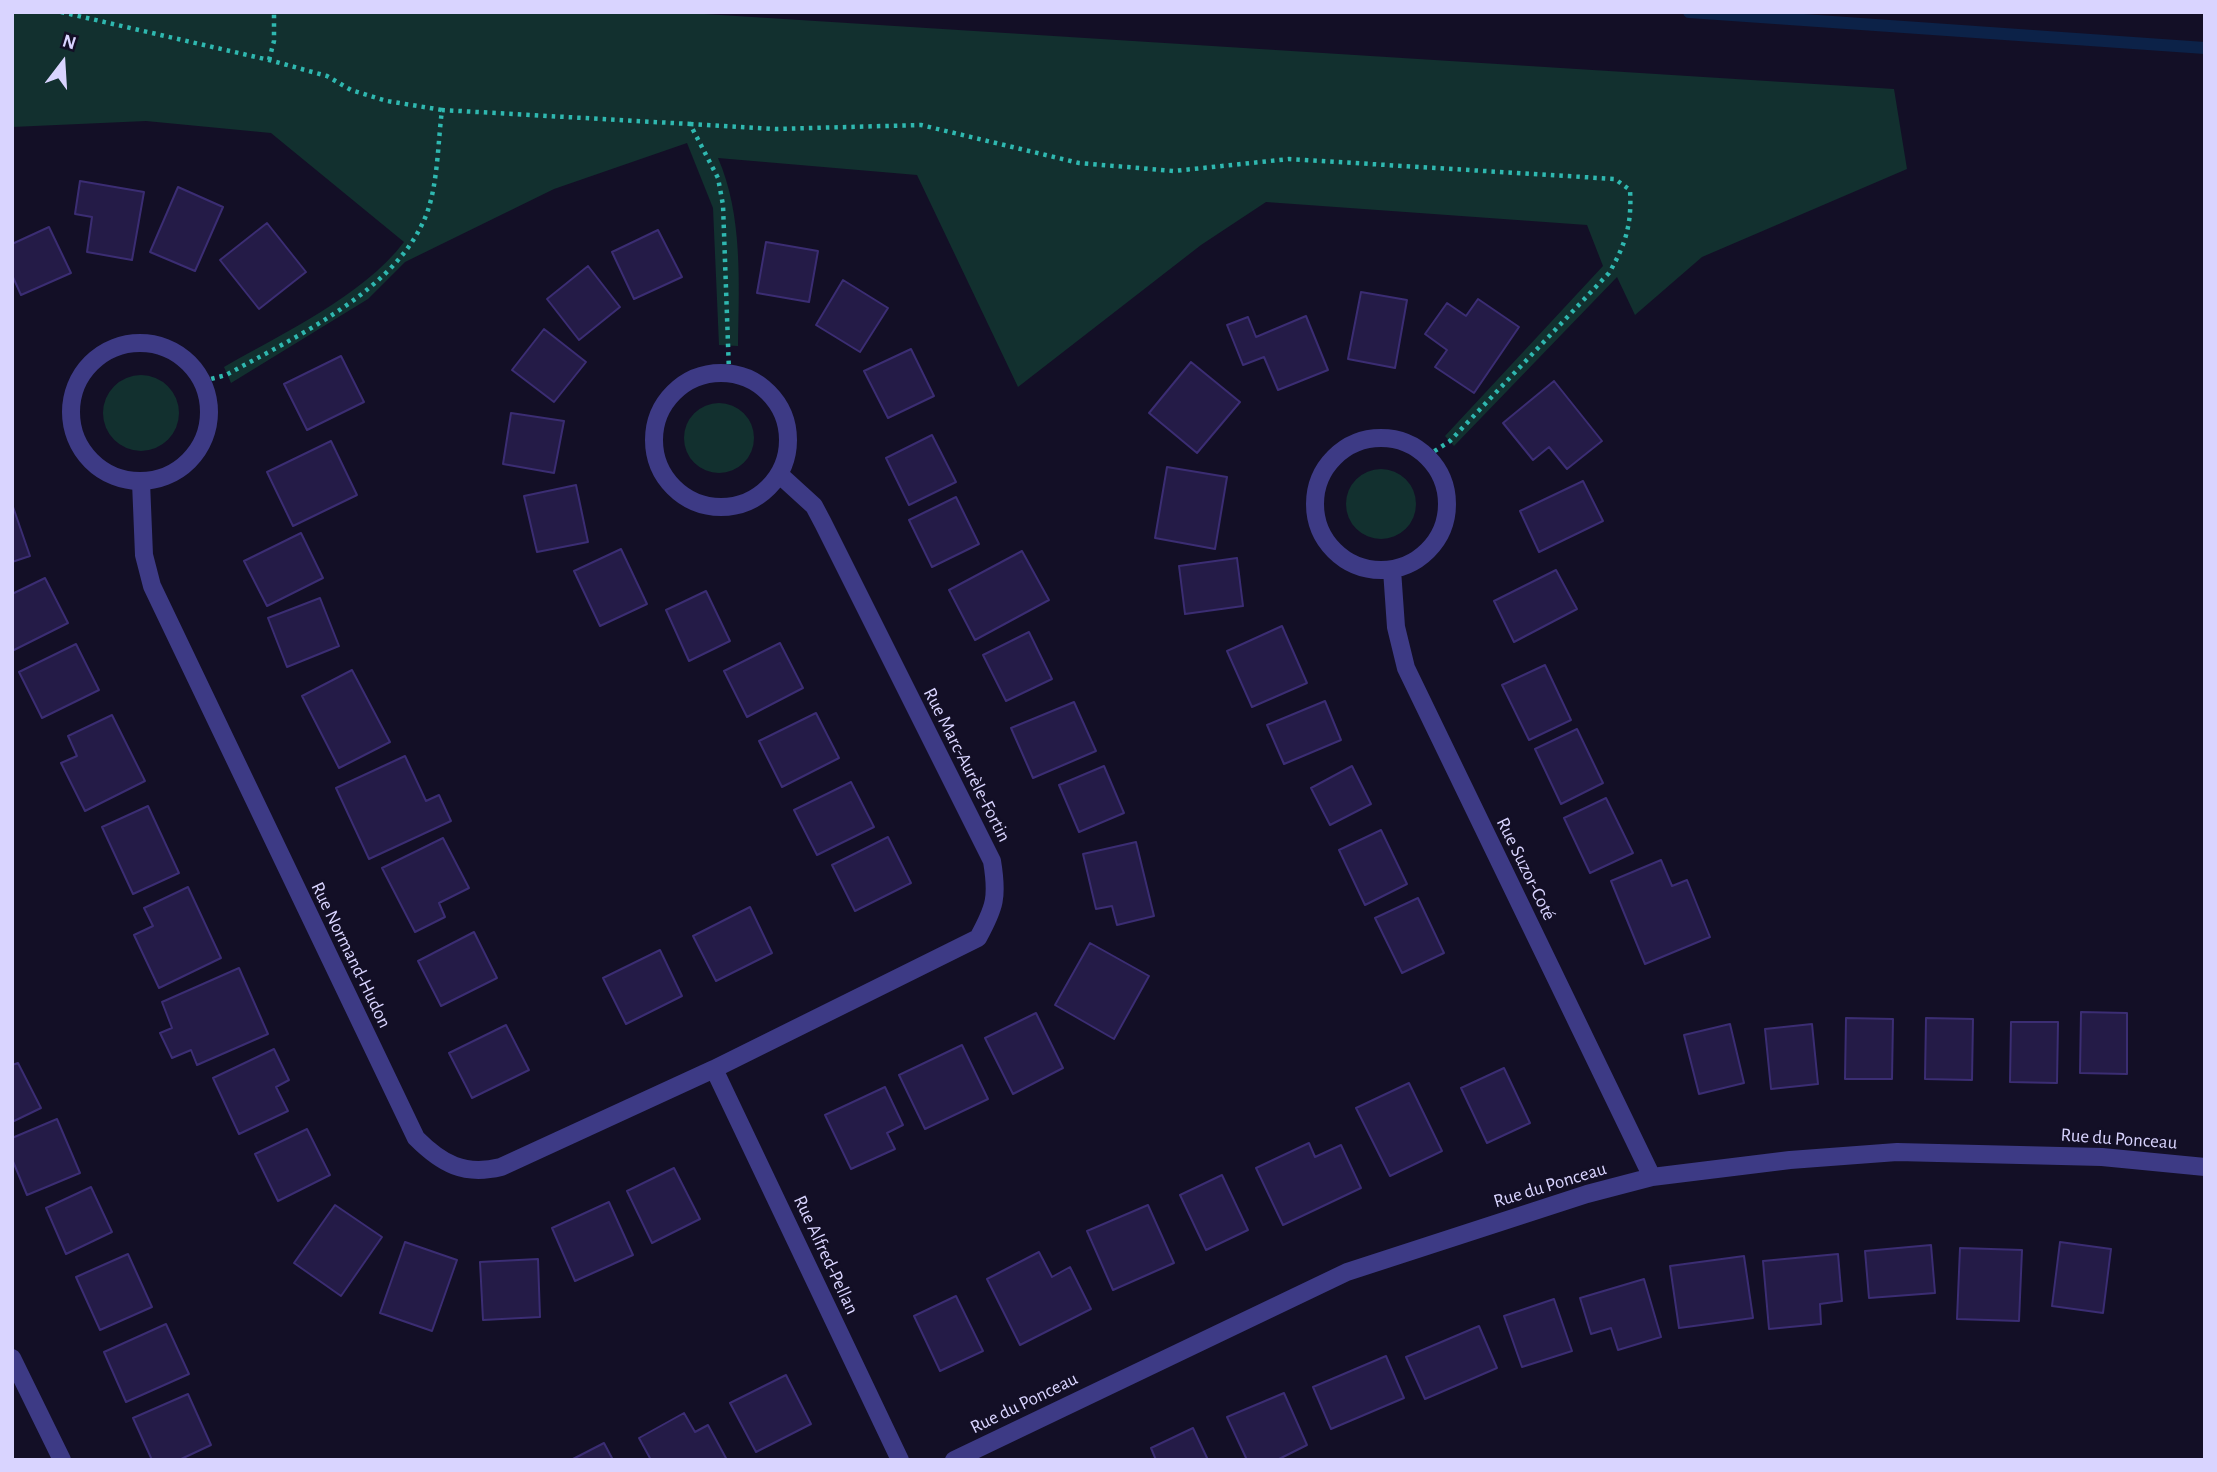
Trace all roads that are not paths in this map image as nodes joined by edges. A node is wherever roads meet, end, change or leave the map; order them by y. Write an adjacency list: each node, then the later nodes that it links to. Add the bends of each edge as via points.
1 (780, 475): 1 (street, via 789,431 769,391 752,379 729,372 695,378 668,397 653,438 657,461 683,496 724,508 765,492); 4 (street, Rue Marc-Aurèle-Fortin, via 814,506 823,523 992,861 997,890 978,938)
2 (141, 482): 2 (street, via 98,468 73,431 71,408 75,386 86,367 104,352 147,342 170,348 190,362 203,381 210,404 209,427 200,449 185,466 164,478); 4 (street, Rue Normand-Hudon, via 144,555 152,586 416,1138 445,1162 480,1172 501,1167)
3 (1392, 570): 3 (street, via 1431,548 1443,529 1446,485 1427,456 1399,439 1377,437 1355,442 1337,453 1323,470 1314,511 1333,550 1350,563); 6 (street, Rue Suzor-Coté, via 1396,627 1406,667)
4 (714, 1069): 9 (street, Rue Alfred-Pellan)
5 (2205, 1167): 6 (street, Rue du Ponceau, via 2102,1157 1897,1152)
6 (1652, 1177): 10 (street, Rue du Ponceau, via 1346,1272)
7 (12, 1358): 8 (street)
8 (62, 1460)
9 (900, 1460)
10 (954, 1460)

